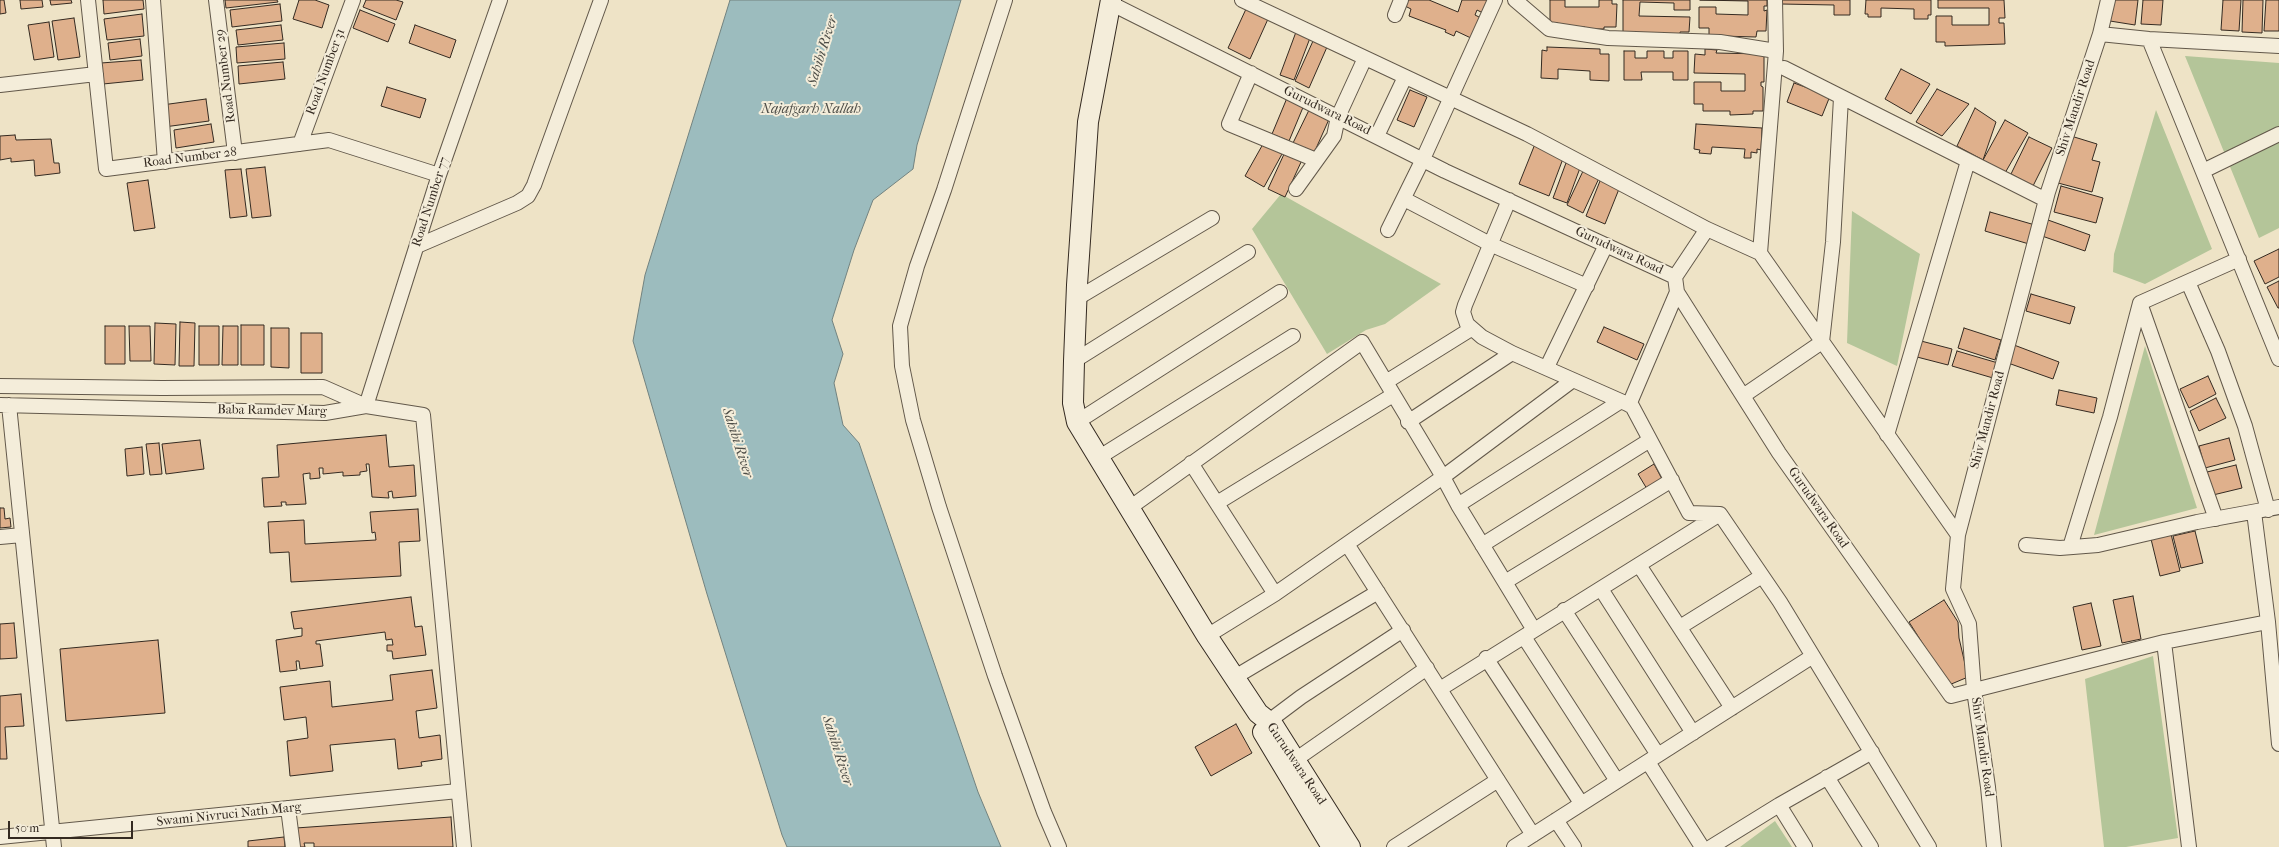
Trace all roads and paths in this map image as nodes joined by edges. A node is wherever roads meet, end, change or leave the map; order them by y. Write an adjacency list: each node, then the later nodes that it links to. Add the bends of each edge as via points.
1 (88, 0): 23 (street, Road Number 28)
2 (152, 0): 36 (street)
3 (216, 0): 32 (street, Road Number 29)
4 (353, 0): 31 (street, Road Number 31)
5 (500, 0): 38 (street, Road Number 77)
6 (601, 0): 48 (street, via 528,196)
7 (1005, 0): 135 (street, via 902,318 902,366 913,420 939,508 995,676)
8 (1242, 0): 20 (street)
9 (1401, 0): 15 (street)
10 (1494, 0): 26 (street)
11 (1515, 0): 19 (street, via 1549,29 1608,38 1720,42)
12 (1775, 0): 19 (street)
13 (2108, 0): 16 (street, Shiv Mandir Road)
14 (1110, 2): 22 (street, Gurudwara Road); 57 (street, via 1088,122)
15 (1394, 15)
16 (2100, 34): 17 (street); 42 (street, Shiv Mandir Road)
17 (2149, 39): 18 (street); 37 (street)
18 (2279, 46)
19 (1776, 52): 50 (street)
20 (1365, 58): 24 (street); 28 (street)
21 (1784, 68): 27 (street)
22 (1251, 73): 28 (street, Gurudwara Road); 34 (street, via 1229,124)
23 (96, 74): 25 (street); 36 (street, Road Number 28, via 106,169)
24 (1405, 77): 26 (street); 30 (street)
25 (0, 85)
26 (1450, 98): 33 (street); 44 (street, via 1527,134)
27 (1841, 98): 35 (street); 61 (street, via 1833,242)
28 (1338, 117): 30 (street, Gurudwara Road); 34 (street, via 1334,136)
29 (2279, 134): 37 (street)
30 (1376, 136): 33 (street, Gurudwara Road)
31 (300, 144): 32 (street, Road Number 28); 38 (street, Road Number 28, via 329,140)
32 (235, 153): 36 (street, Road Number 28)
33 (1424, 159): 40 (street); 41 (street, Gurudwara Road)
34 (1316, 160): 39 (street)
35 (1968, 161): 42 (street); 76 (street)
36 (165, 162)
37 (2203, 171): 51 (street)
38 (439, 175): 48 (street, Road Number 77)
39 (1296, 189)
40 (1404, 199): 45 (street); 46 (street)
41 (1509, 200): 46 (street); 47 (street, Gurudwara Road)
42 (2046, 200): 90 (street, Shiv Mandir Road)
43 (1212, 218): 57 (street)
44 (1707, 229): 50 (street); 52 (street)
45 (1388, 230)
46 (1492, 245): 54 (street); 59 (street, via 1463,312)
47 (1606, 245): 52 (street, Gurudwara Road); 54 (street)
48 (417, 246): 73 (street, Road Number 77)
49 (1248, 252): 64 (street)
50 (1760, 253): 61 (street)
51 (2239, 259): 53 (street); 63 (street)
52 (1675, 276): 56 (street, Gurudwara Road)
53 (2188, 282): 58 (street); 84 (street, via 2218,351)
54 (1586, 286): 65 (street)
55 (1280, 292): 74 (street)
56 (1676, 292): 70 (street, Gurudwara Road); 71 (street)
57 (1076, 299): 64 (street)
58 (2140, 303): 88 (street); 95 (street, via 2110,417)
59 (1471, 329): 62 (street); 67 (street)
60 (1293, 336): 78 (street)
61 (1822, 342): 70 (street); 76 (street)
62 (1512, 353): 65 (street); 75 (street)
63 (2279, 359)
64 (1074, 361): 74 (street, via 1073,403)
65 (1546, 367): 66 (street)
66 (1573, 380): 71 (street); 80 (street)
67 (1386, 382): 69 (street); 79 (street, via 1362,342)
68 (0, 386): 73 (street, Baba Ramdev Marg, via 323,387)
69 (1393, 395): 75 (street); 82 (street)
70 (1743, 396): 114 (street, Gurudwara Road, via 1780,453 1951,696)
71 (1625, 403): 77 (street, via 1632,406); 83 (street)
72 (4, 405): 73 (street, Baba Ramdev Marg, via 325,413); 89 (street)
73 (366, 406): 125 (street, via 423,415)
74 (1077, 422): 78 (street)
75 (1408, 422): 80 (street)
76 (1887, 435): 90 (street)
77 (1650, 440): 81 (street); 94 (street)
78 (1098, 458): 85 (street)
79 (1191, 463): 82 (street); 85 (street)
80 (1443, 477): 83 (street); 92 (street)
81 (1672, 480): 87 (street, via 1689,513); 98 (street)
82 (1217, 503): 101 (street)
83 (1458, 505): 94 (street)
84 (2273, 508): 86 (street)
85 (1128, 509): 107 (street)
86 (2254, 512): 88 (street); 103 (street)
87 (1720, 514): 96 (street); 97 (street)
88 (2216, 519): 95 (street, via 2098,546)
89 (22, 535): 91 (street); 132 (street)
90 (1958, 535): 114 (street, Shiv Mandir Road, via 1953,589 1969,624)
91 (0, 537)
92 (1346, 544): 100 (street); 101 (street)
93 (2026, 544): 95 (street)
94 (1482, 545): 98 (street)
95 (2070, 547)
96 (1639, 565): 99 (street); 104 (street)
97 (1762, 576): 104 (street); 109 (street)
98 (1505, 582): 106 (street)
99 (1601, 589): 102 (street); 117 (street)
100 (1378, 592): 105 (street); 112 (street)
101 (1275, 594): 107 (street)
102 (1564, 610): 106 (street); 120 (street)
103 (2268, 622): 108 (street); 118 (street)
104 (1680, 627): 115 (street)
105 (1403, 630): 111 (street); 116 (street, via 1301,697)
106 (1529, 633): 110 (street); 124 (street)
107 (1207, 636): 112 (street)
108 (2164, 642): 114 (street); 147 (street)
109 (1813, 656): 115 (street); 119 (street)
110 (1486, 658): 113 (street); 126 (street)
111 (1427, 668): 113 (street); 121 (street)
112 (1235, 677): 116 (street)
113 (1440, 689): 123 (street)
114 (1974, 690): 146 (street, Shiv Mandir Road)
115 (1732, 708): 117 (street)
116 (1264, 717): 121 (street, Gurudwara Road, via 1273,725); 136 (street, Gurudwara Road, via 1263,733)
117 (1693, 733): 120 (street)
118 (2279, 744)
119 (1872, 752): 122 (street); 145 (street)
120 (1653, 759): 124 (street); 141 (street)
121 (1295, 760): 137 (street, Gurudwara Road)
122 (1827, 777): 127 (street); 144 (street)
123 (1498, 780): 130 (street); 138 (street)
124 (1617, 781): 126 (street)
125 (458, 791): 128 (street, Swami Nivruci Nath Marg); 134 (street)
126 (1581, 803): 129 (street)
127 (1779, 805): 142 (street); 143 (street)
128 (288, 808): 132 (street, Swami Nivruci Nath Marg); 133 (street)
129 (1556, 820): 130 (street); 140 (street)
130 (1533, 835): 139 (street)
131 (0, 837): 132 (street, Swami Nivruci Nath Marg)
132 (54, 840)
133 (293, 847)
134 (464, 847)
135 (1059, 847)
136 (1332, 847)
137 (1350, 847)
138 (1394, 847)
139 (1514, 847)
140 (1574, 847)
141 (1702, 847)
142 (1711, 847)
143 (1805, 847)
144 (1871, 847)
145 (1929, 847)
146 (1994, 847)
147 (2189, 847)

